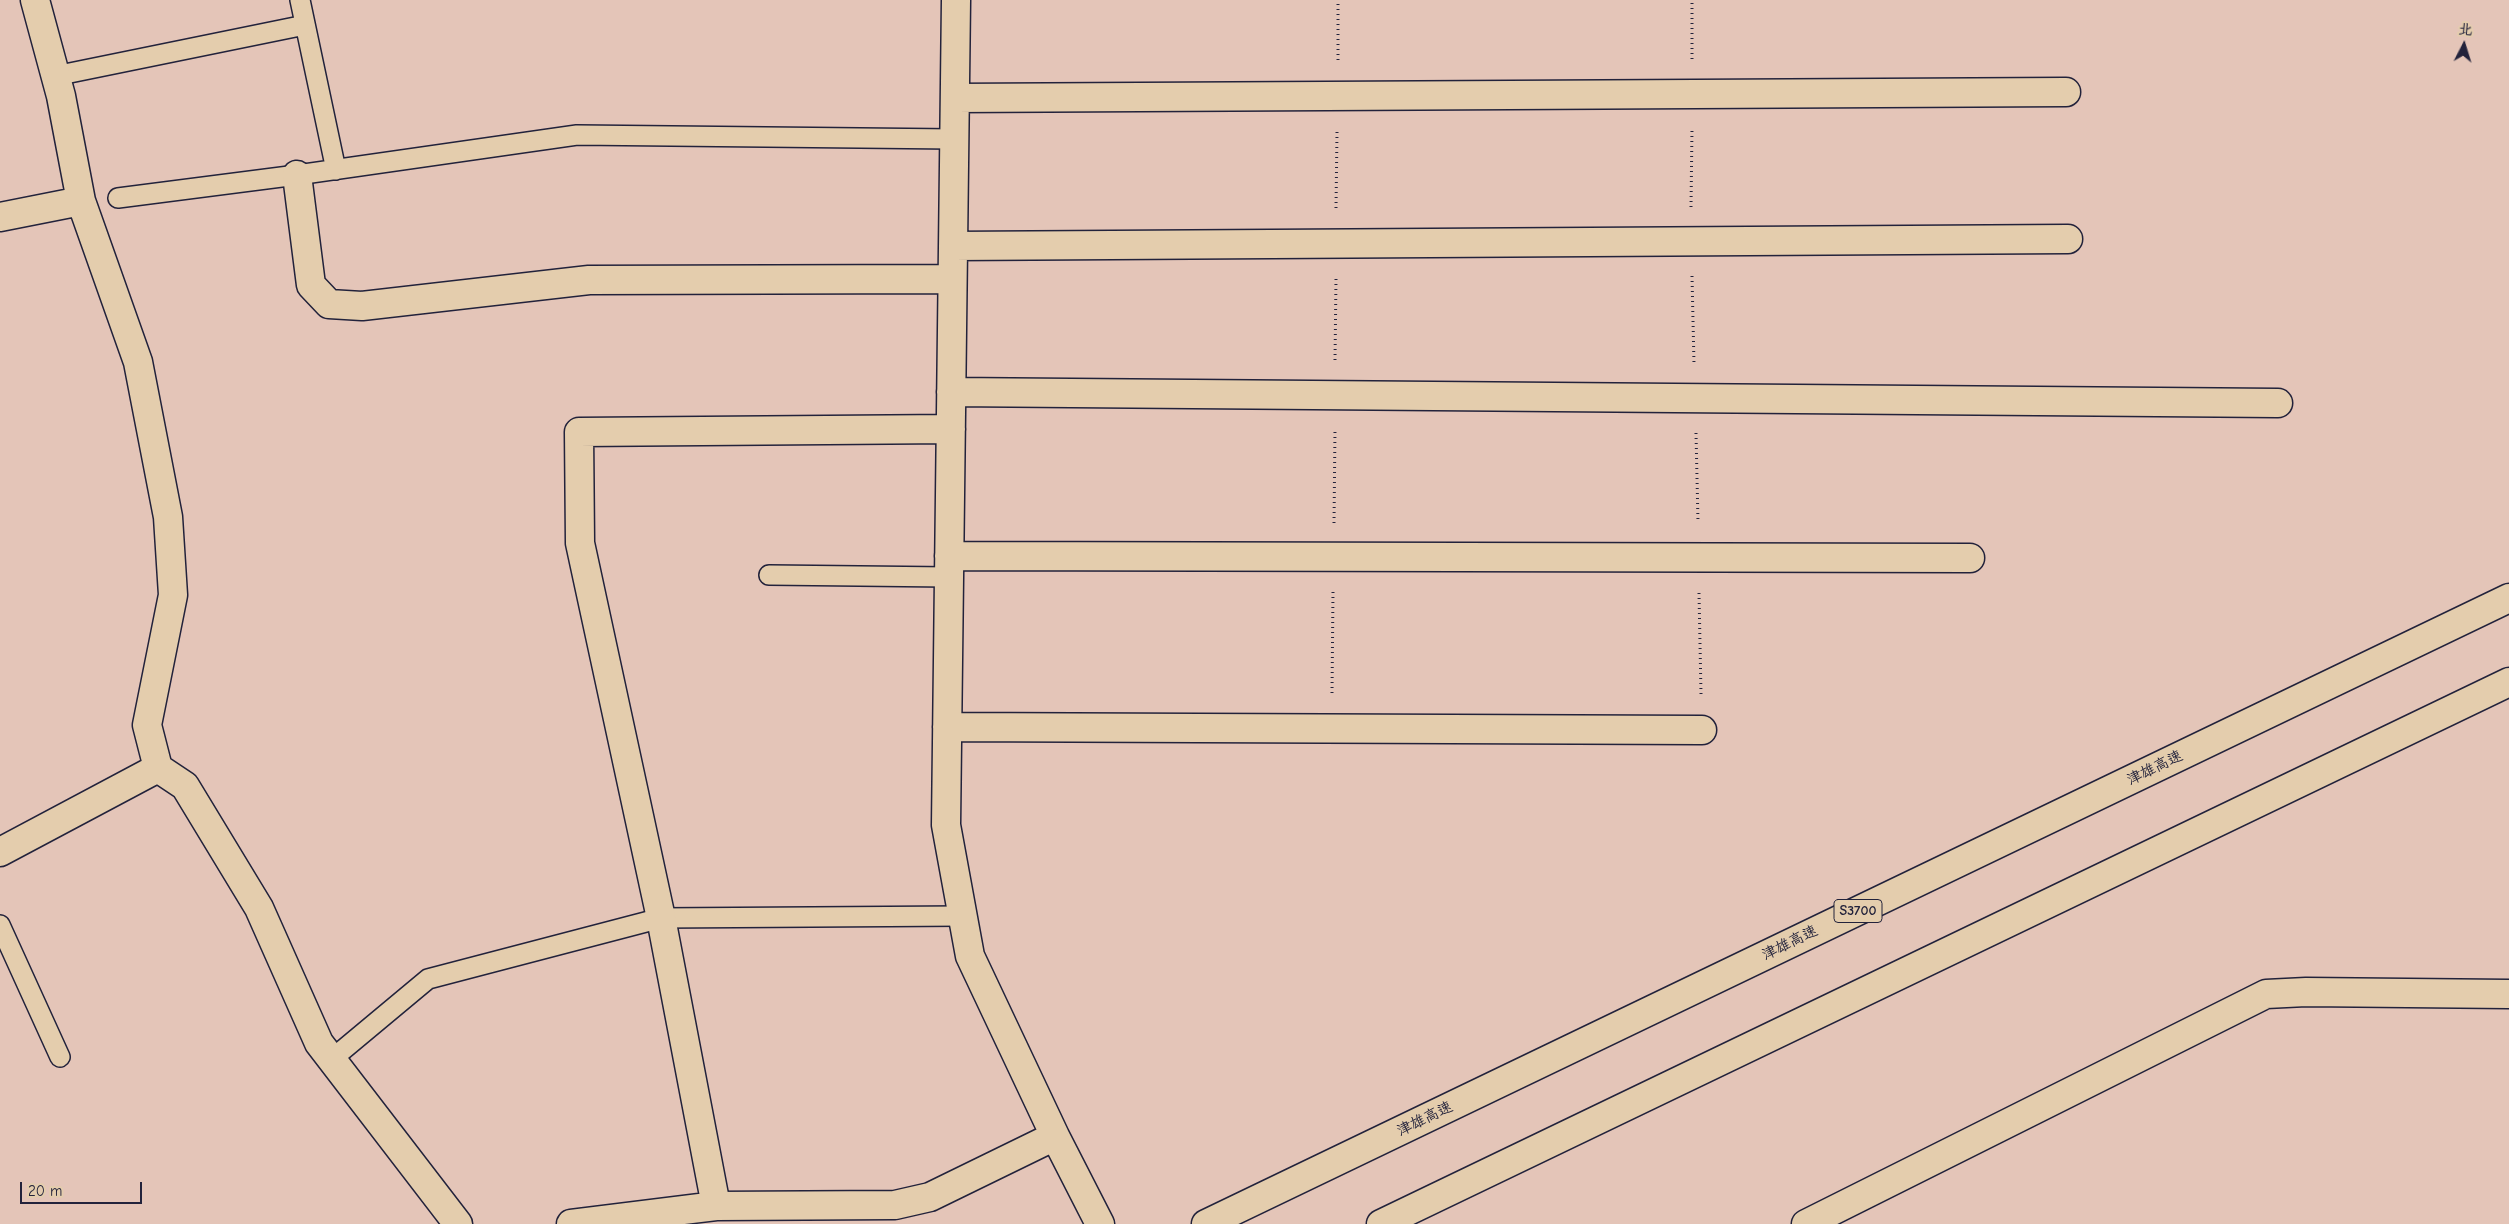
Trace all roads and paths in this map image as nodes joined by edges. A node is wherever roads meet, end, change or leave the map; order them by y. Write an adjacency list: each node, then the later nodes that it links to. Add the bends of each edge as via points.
1 (35, 0): 5 (main road)
2 (300, 0): 4 (lane)
3 (956, 0): 7 (main road)
4 (305, 24): 5 (lane); 9 (lane)
5 (55, 76): 12 (main road)
6 (2066, 92): 7 (main road)
7 (955, 98): 8 (main road)
8 (954, 139): 9 (lane, via 578,135); 15 (main road)
9 (336, 170): 10 (lane)
10 (297, 175): 11 (lane); 16 (main road, via 311,285 329,304 362,306 589,280)
11 (118, 198)
12 (81, 201): 13 (main road); 27 (main road, via 138,362 168,517 173,595 147,725)
13 (0, 217)
14 (2068, 239): 15 (main road)
15 (953, 246): 16 (main road)
16 (952, 280): 17 (main road)
17 (951, 392): 18 (main road); 19 (main road)
18 (2278, 403)
19 (951, 430): 21 (main road); 30 (main road, via 579,432 580,543)
20 (1970, 558): 21 (main road)
21 (949, 567): 22 (lane); 25 (main road)
22 (769, 575)
23 (2509, 598): 40 (main road, 津雄高速 / S3700)
24 (2509, 682): 41 (main road)
25 (947, 727): 26 (main road); 29 (main road, via 946,825)
26 (1702, 730)
27 (158, 768): 28 (main road); 34 (main road, via 185,786 254,900 319,1043)
28 (0, 852)
29 (963, 916): 30 (lane); 35 (main road, via 970,956)
30 (660, 918): 34 (lane, via 428,980); 36 (main road)
31 (0, 925): 33 (lane)
32 (2509, 994): 42 (main road, via 2266,994)
33 (60, 1057)
34 (332, 1059): 37 (main road)
35 (1055, 1136): 36 (main road, via 930,1197 895,1205); 39 (main road)
36 (716, 1206): 38 (main road)
37 (458, 1224)
38 (570, 1224)
39 (1100, 1224)
40 (1206, 1224)
41 (1381, 1224)
42 (1806, 1224)

